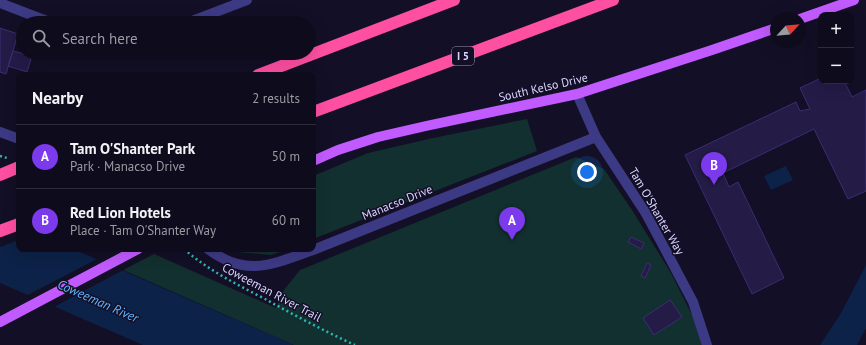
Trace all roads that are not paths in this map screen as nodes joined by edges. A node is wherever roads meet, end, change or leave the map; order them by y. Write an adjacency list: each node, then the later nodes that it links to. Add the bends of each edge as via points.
1 (247, 0): 7 (street)
2 (454, 0): 10 (highway)
3 (613, 0): 14 (highway, I 5)
4 (854, 0): 8 (main road)
5 (0, 3): 6 (street)
6 (34, 16)
7 (205, 16)
8 (806, 17)
9 (770, 30): 13 (main road, South Kelso Drive)
10 (316, 53)
11 (297, 60): 12 (highway)
12 (266, 72)
13 (577, 94): 16 (street, Tam O'Shanter Way); 18 (main road, South Kelso Drive, via 378,137)
14 (316, 111)
15 (0, 132): 17 (street)
16 (596, 137): 23 (street, Manacso Drive); 28 (street, Tam O'Shanter Way, via 645,212 666,250 693,302)
17 (16, 138)
18 (316, 160)
19 (16, 168): 20 (highway)
20 (0, 175)
21 (16, 225): 22 (highway)
22 (0, 231)
23 (316, 249)
24 (132, 252): 27 (main road)
25 (212, 252): 26 (street, Manacso Drive, via 227,262 251,266 268,265)
26 (307, 252)
27 (0, 322)
28 (708, 345)

